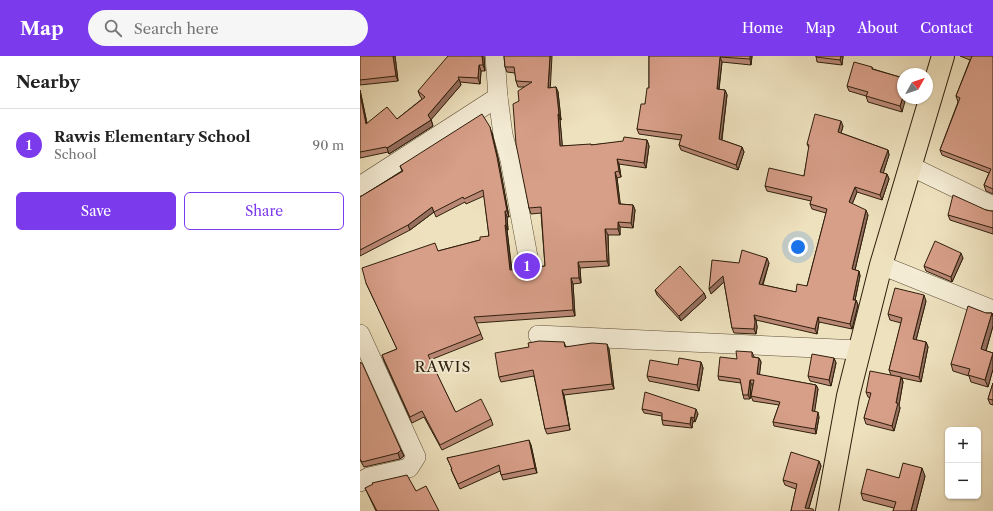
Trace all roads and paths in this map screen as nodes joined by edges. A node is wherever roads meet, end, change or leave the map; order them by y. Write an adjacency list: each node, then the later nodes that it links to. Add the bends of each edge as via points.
1 (495, 56): 3 (street)
2 (943, 56): 4 (main road)
3 (498, 97): 5 (street); 8 (street, via 503,136 510,160)
4 (910, 166): 6 (street); 7 (main road)
5 (360, 186)
6 (993, 206)
7 (882, 260): 9 (street); 12 (main road)
8 (529, 262)
9 (993, 310)
10 (360, 334): 13 (street, via 416,457 409,468 369,477)
11 (538, 335): 12 (street)
12 (860, 350): 14 (main road, via 848,396)
13 (360, 482)
14 (827, 511)

